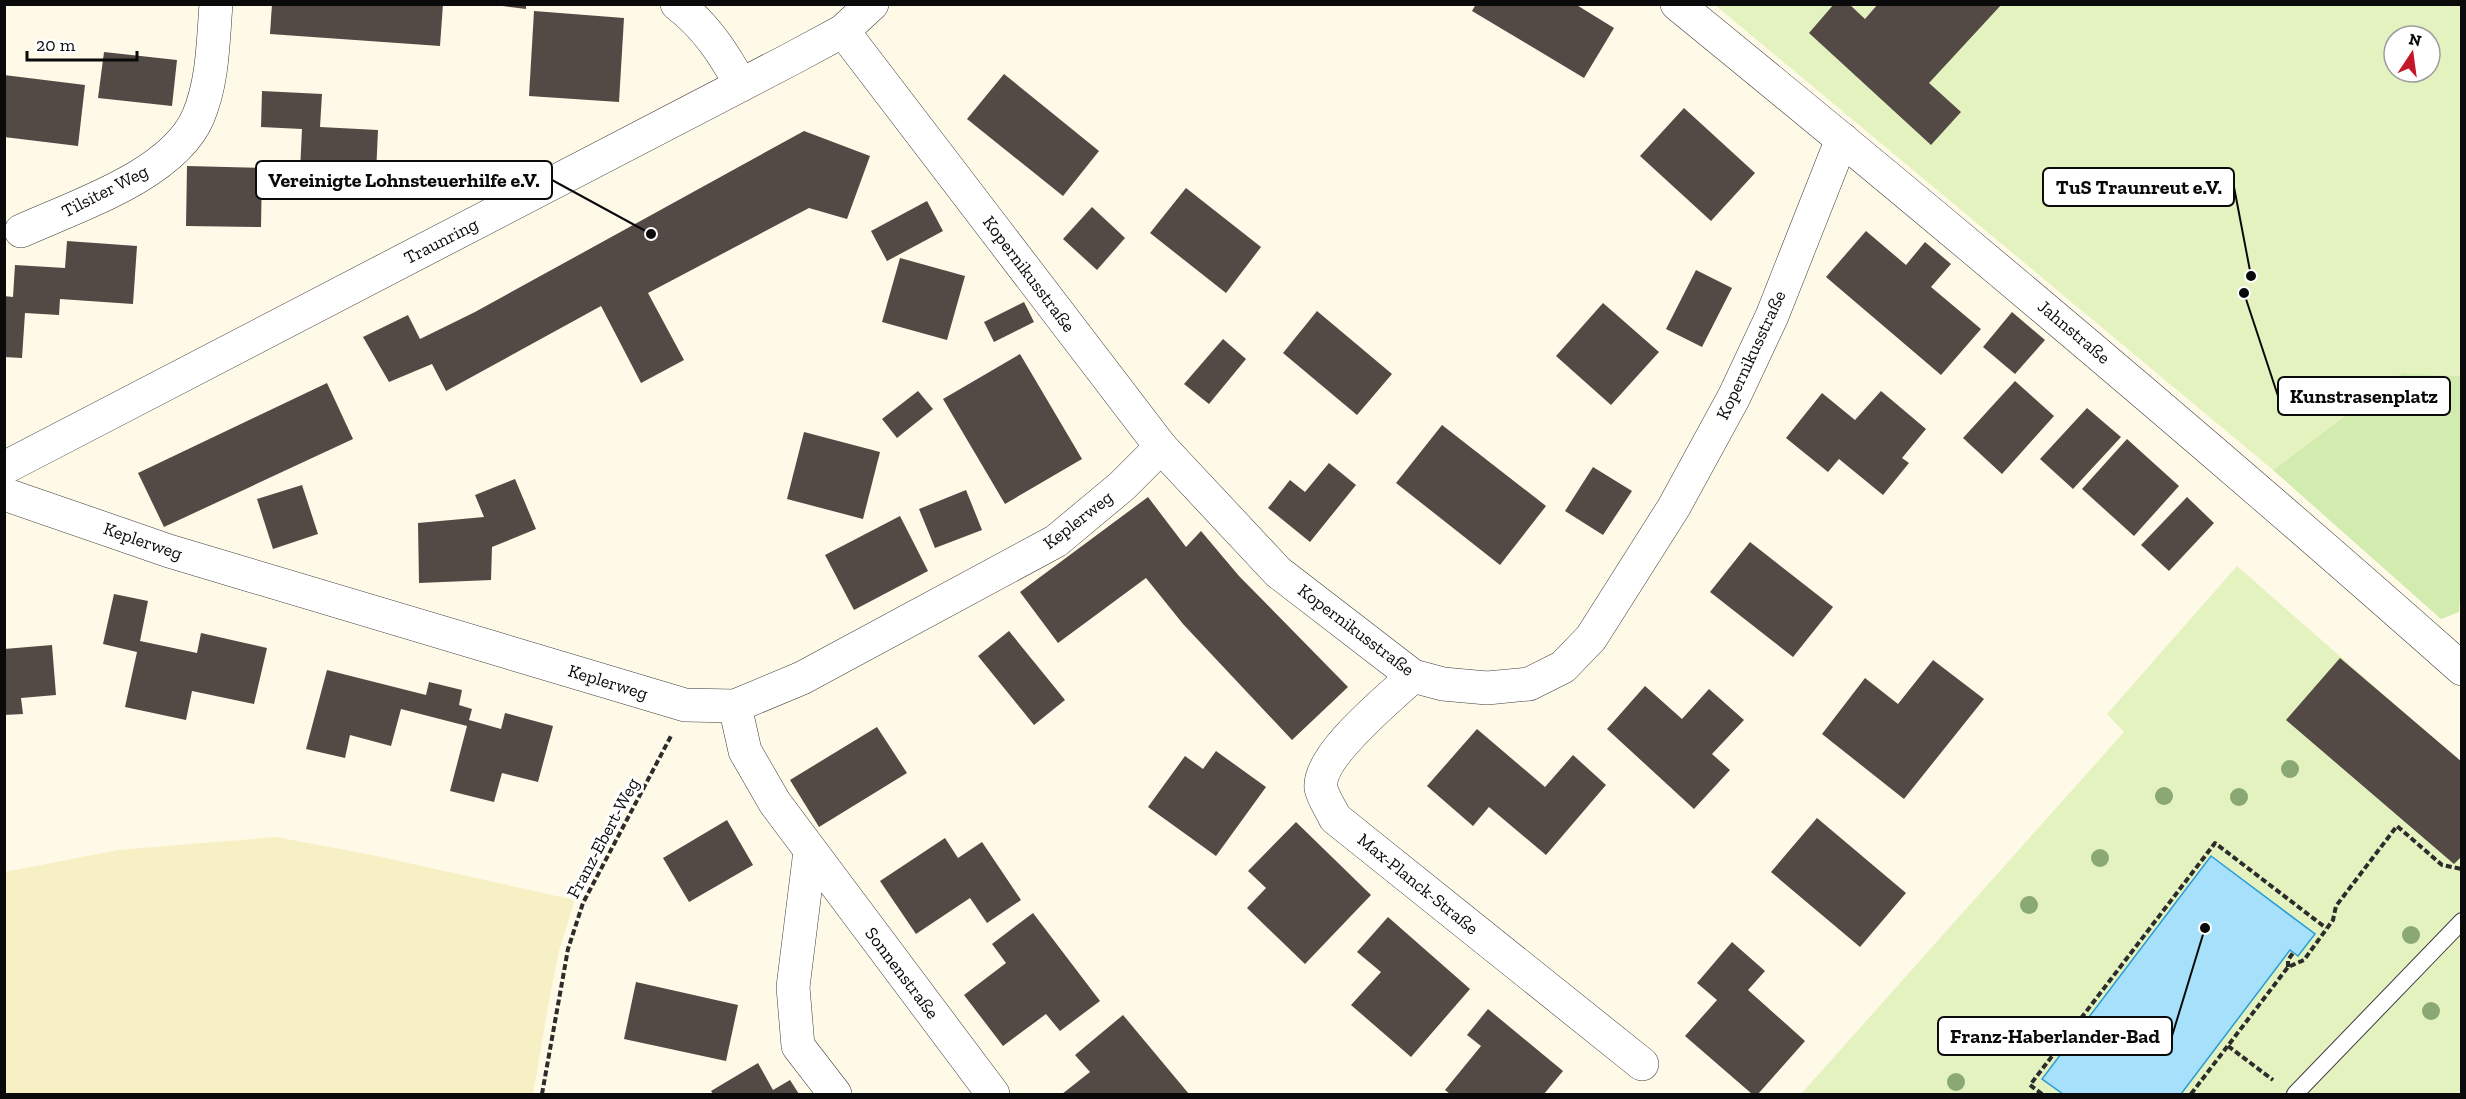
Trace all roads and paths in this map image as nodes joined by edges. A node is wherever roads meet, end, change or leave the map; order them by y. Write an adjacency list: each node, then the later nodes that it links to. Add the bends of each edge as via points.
1 (216, 4): 8 (street, Tilsiter Weg, via 210,78 190,133 135,180)
2 (677, 4): 6 (street, via 722,51)
3 (872, 4): 5 (street, Traunring)
4 (1677, 4): 7 (street, Jahnstraße)
5 (843, 31): 6 (street, Traunring); 9 (street, Kopernikusstraße)
6 (741, 85): 10 (street, Traunring)
7 (1842, 139): 12 (street, Jahnstraße, via 2236,469); 13 (street, Kopernikusstraße, via 1772,316 1734,397 1674,507 1591,638 1563,667 1529,684 1487,688 1443,684)
8 (21, 231)
9 (1161, 447): 13 (street, Kopernikusstraße, via 1278,572); 15 (street, Keplerweg, via 1122,486 1056,541 802,678)
10 (4, 468)
11 (4, 494): 14 (street, Keplerweg, via 169,551)
12 (2462, 669)
13 (1413, 676): 23 (street, Max-Planck-Straße, via 1338,748 1325,767 1321,788 1335,818)
14 (685, 705): 15 (street, Keplerweg); 25 (path, Franz-Ebert-Weg, via 582,903 562,978)
15 (735, 706): 16 (street, Sonnenstraße, via 745,751 775,803)
16 (810, 851): 26 (street, via 794,987 798,1046); 27 (street, Sonnenstraße)
17 (2462, 870): 19 (path, via 2442,865 2397,826 2336,906)
18 (2462, 921): 30 (lane)
19 (2326, 928): 21 (path, via 2304,960); 28 (path, via 2215,843 2030,1085)
20 (2293, 953): 21 (path)
21 (2288, 967): 22 (path)
22 (2228, 1046): 24 (path); 29 (path)
23 (1642, 1064)
24 (2278, 1084)
25 (542, 1095)
26 (835, 1095)
27 (993, 1095)
28 (2042, 1095)
29 (2192, 1095)
30 (2295, 1095)

